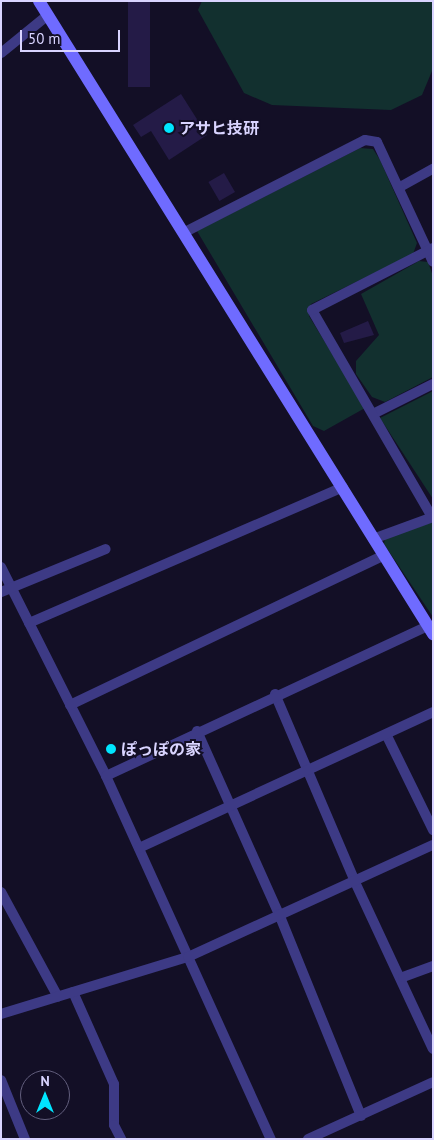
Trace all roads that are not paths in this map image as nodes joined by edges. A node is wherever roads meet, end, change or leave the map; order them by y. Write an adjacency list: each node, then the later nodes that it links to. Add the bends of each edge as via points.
1 (39, 1): 2 (street)
2 (48, 15): 3 (street); 6 (street)
3 (1, 53)
4 (433, 170): 5 (street)
5 (400, 187): 6 (street, via 377,142 365,140); 7 (street)
6 (185, 232): 11 (street)
7 (431, 249): 8 (street); 10 (street, via 312,310)
8 (433, 262)
9 (433, 384): 10 (street)
10 (373, 414): 12 (street)
11 (343, 487): 13 (street); 19 (street)
12 (433, 517): 13 (street)
13 (373, 539): 15 (street)
14 (106, 549): 17 (street)
15 (383, 556): 20 (street); 22 (street)
16 (1, 567): 17 (street)
17 (12, 587): 18 (street); 19 (street)
18 (1, 592)
19 (28, 624): 22 (street)
20 (430, 630): 21 (street)
21 (275, 694): 24 (street); 26 (street)
22 (70, 705): 27 (street)
23 (433, 712): 25 (street)
24 (197, 731): 27 (street); 28 (street)
25 (387, 736): 26 (street); 29 (street)
26 (308, 770): 28 (street); 32 (street)
27 (106, 776): 31 (street)
28 (229, 806): 31 (street); 34 (street)
29 (433, 830)
30 (433, 845): 32 (street)
31 (139, 848): 35 (street)
32 (355, 882): 34 (street); 37 (street)
33 (1, 892): 39 (street)
34 (279, 914): 35 (street); 44 (street)
35 (188, 957): 38 (street); 47 (street)
36 (433, 966): 37 (street)
37 (403, 977): 41 (street)
38 (73, 992): 39 (street); 46 (street, via 114,1084 114,1124)
39 (58, 997): 40 (street)
40 (1, 1014)
41 (433, 1049)
42 (1, 1080): 45 (street)
43 (433, 1082): 44 (street)
44 (362, 1116): 48 (street)
45 (25, 1139)
46 (121, 1139)
47 (271, 1139)
48 (308, 1139)

